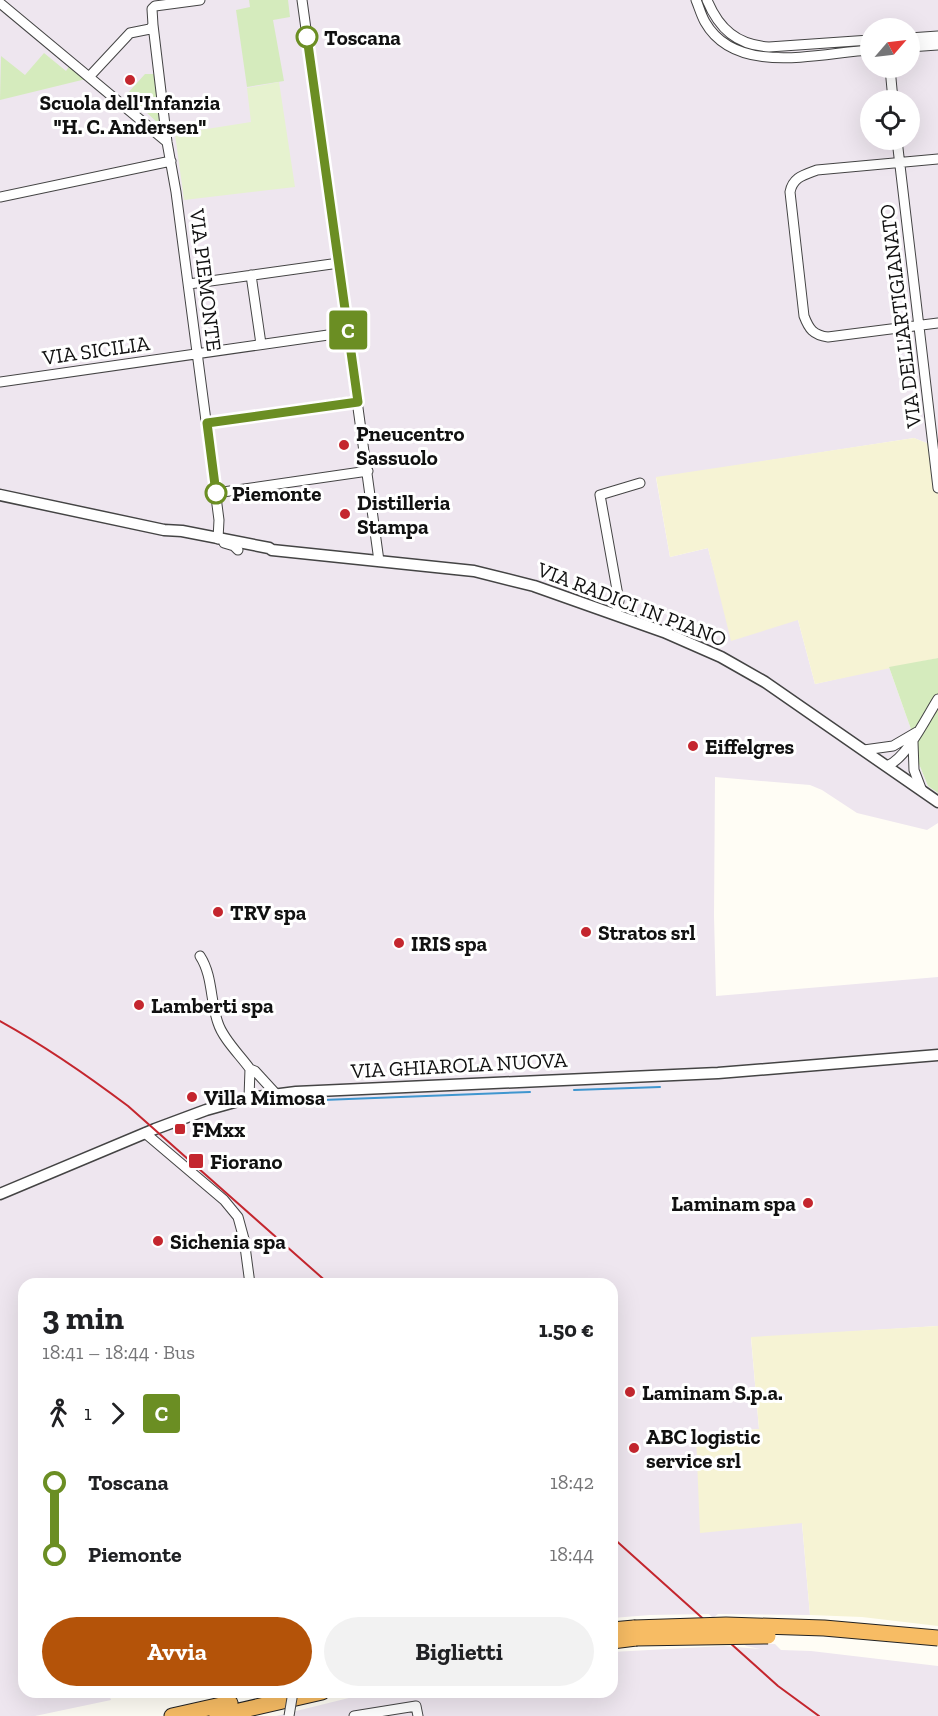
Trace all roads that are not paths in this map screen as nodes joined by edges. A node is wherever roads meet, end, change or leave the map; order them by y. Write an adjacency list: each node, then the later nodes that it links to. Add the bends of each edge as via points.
1 (200, 0): 6 (street, via 155,6)
2 (302, 0): 20 (street)
3 (696, 0): 12 (street, via 715,35 740,53 762,58)
4 (707, 0): 9 (street, via 724,29 754,46)
5 (0, 3): 13 (street)
6 (153, 25): 13 (street, via 130,33); 14 (street, VIA PIEMONTE)
7 (938, 36): 8 (street)
8 (920, 37)
9 (860, 41)
10 (938, 45): 11 (street)
11 (920, 47)
12 (860, 51)
13 (89, 77): 14 (street)
14 (167, 142): 17 (street, VIA PIEMONTE)
15 (898, 150): 18 (street, VIA DELL'ARTIGIANATO)
16 (938, 159): 18 (street)
17 (171, 161): 19 (street); 22 (street, VIA PIEMONTE)
18 (900, 164): 24 (street, VIA DELL'ARTIGIANATO); 24 (street, via 817,170 799,176 792,185 804,316 809,329 828,337)
19 (0, 197)
20 (339, 263): 21 (street); 25 (street)
21 (251, 275): 22 (street); 26 (street)
22 (189, 284): 27 (street, VIA PIEMONTE)
23 (938, 323): 24 (street)
24 (920, 325): 33 (street, VIA DELL'ARTIGIANATO)
25 (349, 332): 26 (street, VIA SICILIA); 29 (street)
26 (261, 344): 27 (street, VIA SICILIA)
27 (198, 353): 28 (street, VIA SICILIA); 30 (street, VIA PIEMONTE)
28 (0, 382)
29 (358, 402): 30 (street); 31 (street)
30 (207, 423): 34 (street, VIA PIEMONTE)
31 (368, 471): 34 (street); 41 (street)
32 (640, 483): 42 (street, via 600,495 618,601)
33 (938, 488)
34 (216, 493): 38 (street, VIA PIEMONTE)
35 (0, 495): 36 (street)
36 (164, 530): 37 (street); 38 (street)
37 (186, 539): 38 (street); 39 (street)
38 (218, 539): 39 (street); 40 (street)
39 (238, 550): 40 (street)
40 (272, 550): 41 (street, VIA RADICI IN PIANO)
41 (379, 561): 42 (street, VIA RADICI IN PIANO, via 474,571 534,586)
42 (616, 614): 47 (street, VIA RADICI IN PIANO, via 729,660)
43 (938, 699): 44 (street)
44 (917, 732): 45 (street); 46 (street)
45 (913, 742): 48 (street); 49 (street, via 914,770)
46 (893, 746): 47 (street); 48 (street)
47 (864, 750): 48 (street, VIA RADICI IN PIANO)
48 (887, 766): 49 (street, VIA RADICI IN PIANO)
49 (922, 791): 50 (street, VIA RADICI IN PIANO)
50 (938, 802)
51 (200, 956): 53 (street, via 206,965 218,1024)
52 (938, 1054): 54 (street, VIA GHIAROLA NUOVA, via 718,1073)
53 (250, 1069): 54 (street); 55 (street)
54 (278, 1095): 55 (street, VIA GHIAROLA NUOVA)
55 (249, 1098): 56 (street, VIA GHIAROLA NUOVA)
56 (145, 1133): 57 (street, VIA GHIAROLA NUOVA); 58 (street, via 224,1200 238,1217)
57 (0, 1194)
58 (249, 1278)
59 (618, 1631): 60 (highway)
60 (635, 1633): 61 (highway, bridge, via 726,1625 824,1628); 62 (highway); 63 (highway, bridge, via 824,1637)
61 (938, 1638)
62 (618, 1639)
63 (938, 1648)
64 (250, 1698): 67 (highway)
65 (292, 1698): 69 (street, bridge)
66 (296, 1698): 68 (highway)
67 (172, 1716)
68 (217, 1716)
69 (289, 1716)
70 (354, 1716): 71 (street, via 416,1706)
71 (418, 1716)

